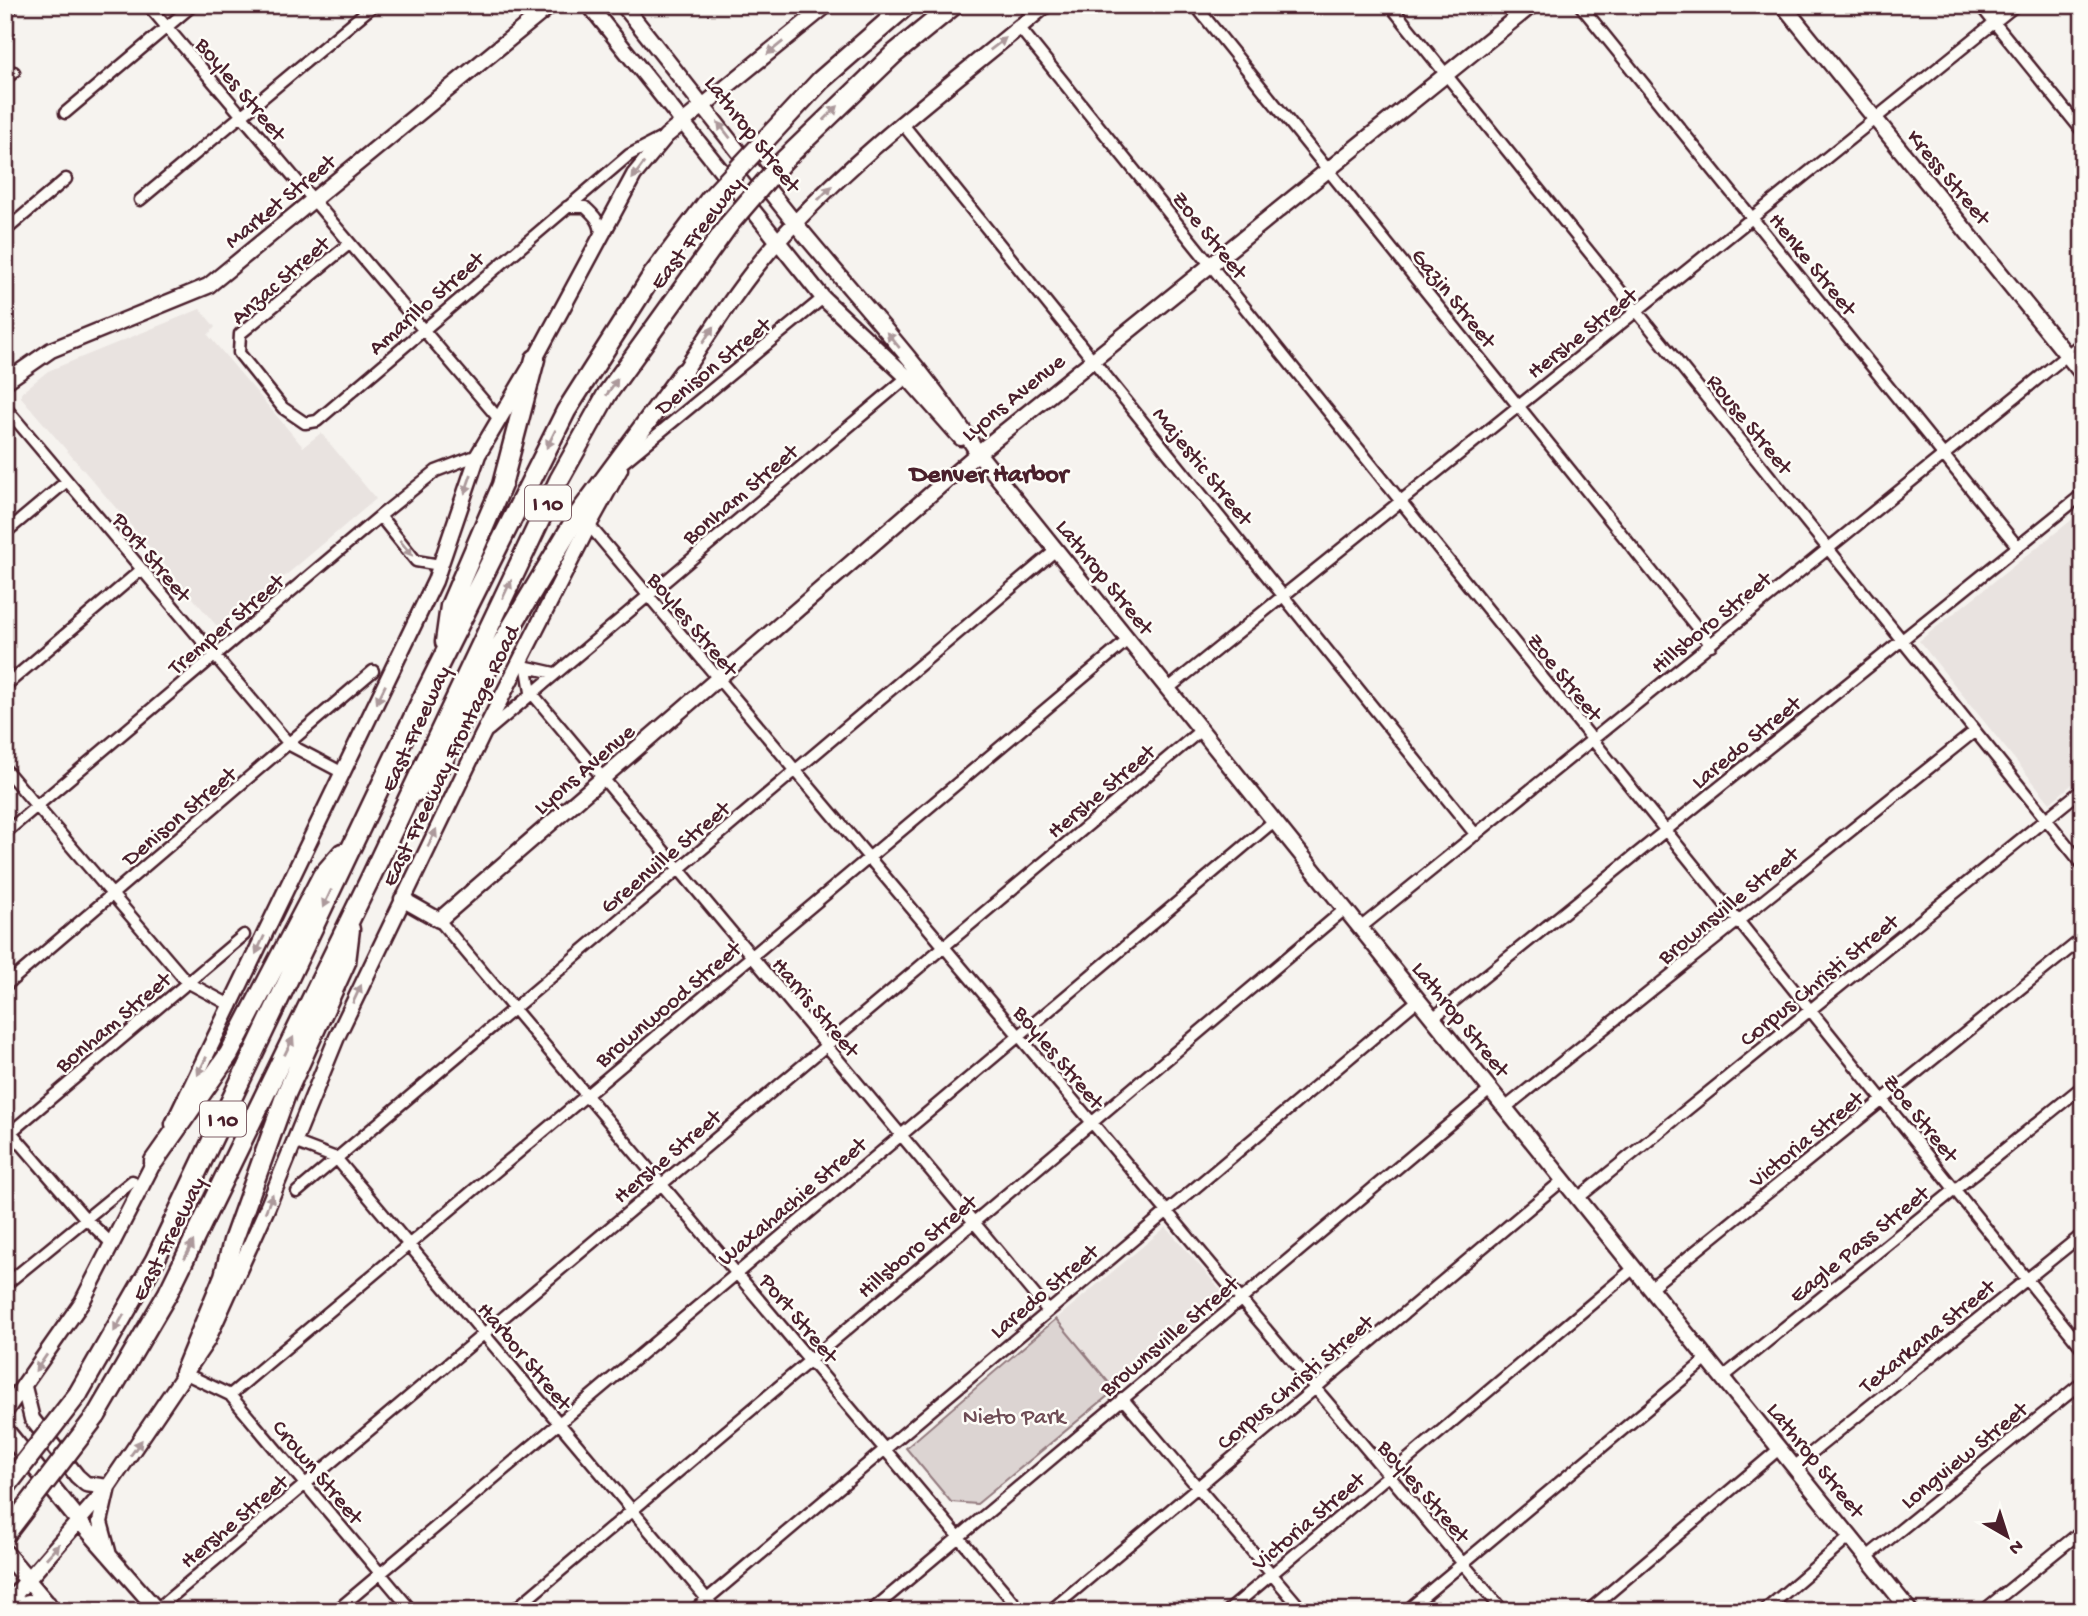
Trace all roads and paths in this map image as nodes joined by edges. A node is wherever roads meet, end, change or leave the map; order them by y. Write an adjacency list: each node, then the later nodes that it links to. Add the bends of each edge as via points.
1 (14, 5): 19 (street)
2 (148, 5): 22 (street, Boyles Street)
3 (193, 5): 22 (street)
4 (374, 5): 26 (street)
5 (551, 5): 35 (street, Market Street)
6 (589, 5): 28 (street, Lathrop Street)
7 (623, 5): 24 (street, Lathrop Street)
8 (906, 5): 80 (highway, East Freeway / I 10, one-way to 80, bridge, via 821,80 710,199 652,276 566,411)
9 (954, 5): 98 (highway, East Freeway / I 10, one-way to 9, bridge, via 571,458 607,394 730,223 783,161 894,54)
10 (1046, 5): 21 (street, East Freeway Frontage Road)
11 (1195, 5): 32 (street, Gazin Street)
12 (1390, 5): 23 (street, Rouse Street)
13 (1532, 5): 23 (street, Lyons Avenue)
14 (1580, 5): 37 (street, Henke Street)
15 (1783, 5): 27 (street, Kress Street)
16 (1980, 5): 20 (street)
17 (2016, 5): 20 (street, Hershe Street)
18 (820, 8): 24 (street, one-way to 24)
19 (5, 12)
20 (1994, 23): 27 (street, Hershe Street); 30 (street)
21 (1020, 27): 29 (street, East Freeway Frontage Road, one-way to 21); 43 (street, Zoe Street)
22 (167, 28): 25 (street); 26 (street, Boyles Street)
23 (1446, 74): 32 (street, Lyons Avenue); 45 (street, Rouse Street)
24 (705, 106): 28 (street); 38 (street, Lathrop Street, one-way to 24)
25 (65, 113)
26 (240, 116): 34 (street); 35 (street, Boyles Street)
27 (1874, 120): 37 (street, Hershe Street); 48 (street, Kress Street)
28 (684, 122): 31 (street); 41 (street, Lathrop Street)
29 (901, 122): 38 (street, East Freeway Frontage Road, one-way to 29); 50 (street, Majestic Street)
30 (2083, 132)
31 (666, 136): 36 (street, Amarillo Street, via 629,155); 40 (street, one-way to 40, via 634,175)
32 (1328, 170): 43 (street, Lyons Avenue); 55 (street, Gazin Street)
33 (66, 179): 39 (street)
34 (140, 200)
35 (313, 202): 42 (street, Boyles Street); 54 (street, Market Street, via 208,286 51,351)
36 (567, 207): 40 (street, via 585,207 595,215); 46 (street, Amarillo Street)
37 (1753, 218): 45 (street, Hershe Street); 61 (street, Henke Street)
38 (795, 223): 41 (street, East Freeway Frontage Road); 52 (street, Lathrop Street, one-way to 38)
39 (5, 231)
40 (601, 237): 49 (street)
41 (778, 242): 44 (street, Lathrop Street); 51 (street, East Freeway Frontage Road, one-way to 41, via 732,298)
42 (349, 244): 46 (street, Boyles Street); 58 (street, Anzac Street, via 240,334 237,344 239,353 283,408)
43 (1211, 264): 50 (street, Lyons Avenue); 65 (street, Zoe Street)
44 (823, 298): 52 (street, Lathrop Street); 62 (street, Denison Street)
45 (1637, 312): 55 (street, Hershe Street); 71 (street, Rouse Street)
46 (421, 330): 57 (street, Boyles Street); 58 (street, Amarillo Street, via 317,421)
47 (2083, 342): 48 (street, Hillsboro Street)
48 (2067, 355): 53 (street, Kress Street); 61 (street, Hillsboro Street)
49 (535, 359): 57 (street); 80 (highway, via 502,485 450,606)
50 (1093, 359): 59 (street, Lyons Avenue); 75 (street, Majestic Street)
51 (683, 373): 62 (street, East Freeway Frontage Road); 98 (highway, via 578,515 494,656 441,765)
52 (912, 373): 59 (street, Lathrop Street, via 952,429); 74 (street, Bonham Street)
53 (2083, 375)
54 (5, 382)
55 (1518, 406): 65 (street, Hershe Street); 78 (street, Gazin Street)
56 (5, 407): 63 (street, Port Street)
57 (499, 419): 60 (street)
58 (305, 423)
59 (978, 453): 70 (street, Lathrop Street); 84 (street, Lyons Avenue)
60 (478, 455): 66 (street, Tremper Street, via 436,471); 72 (street, one-way to 72)
61 (1945, 456): 69 (street, Henke Street); 71 (street, Hillsboro Street)
62 (624, 462): 67 (street, East Freeway Frontage Road)
63 (67, 481): 68 (street); 73 (street, Port Street)
64 (2083, 495): 69 (street, Laredo Street)
65 (1402, 502): 75 (street, Hershe Street); 91 (street, Zoe Street)
66 (380, 516): 72 (street, one-way to 72, via 416,561); 79 (street, Tremper Street)
67 (589, 525): 74 (street, Boyles Street); 81 (street, East Freeway Frontage Road)
68 (5, 533)
69 (2017, 546): 77 (street, Laredo Street)
70 (1056, 550): 76 (street, Lathrop Street); 94 (street, Greenville Street)
71 (1829, 550): 77 (street, Rouse Street); 78 (street, Hillsboro Street)
72 (440, 565): 95 (street, one-way to 95)
73 (141, 570): 79 (street, Port Street); 85 (street)
74 (647, 596): 83 (street, Bonham Street); 84 (street, Boyles Street)
75 (1285, 596): 86 (street, Hershe Street); 104 (street, Majestic Street)
76 (1129, 639): 86 (street, Lathrop Street); 106 (street, Brownwood Street)
77 (1901, 640): 89 (street, Rouse Street); 102 (street, Laredo Street)
78 (1710, 645): 91 (street, Hillsboro Street)
79 (214, 658): 92 (street, Port Street); 99 (street, Tremper Street)
80 (442, 658): 105 (highway, East Freeway / I 10)
81 (523, 666): 83 (street); 87 (street); 90 (street, East Freeway Frontage Road)
82 (373, 671): 92 (street, Denison Street)
83 (554, 673): 87 (street, Bonham Street)
84 (718, 680): 94 (street, Boyles Street); 96 (street, Lyons Avenue)
85 (5, 686)
86 (1170, 688): 88 (street, Lathrop Street)
87 (531, 692): 90 (street, Bonham Street); 96 (street, Harris Street)
88 (1201, 730): 101 (street, Lathrop Street); 118 (street, Hershe Street)
89 (1975, 731): 100 (street, Rouse Street); 114 (street, Brownsville Street)
90 (482, 736): 110 (street, East Freeway Frontage Road, one-way to 90)
91 (1593, 738): 102 (street, Zoe Street); 104 (street, Hillsboro Street)
92 (290, 745): 95 (street, Port Street); 109 (street, Denison Street)
93 (5, 769): 99 (street)
94 (794, 771): 106 (street, Boyles Street); 108 (street, Greenville Street)
95 (343, 773): 123 (street, one-way to 123)
96 (604, 781): 108 (street, Harris Street); 113 (street, Lyons Avenue)
97 (2083, 789): 100 (street, Corpus Christi Street)
98 (404, 805): 112 (highway, East Freeway / I 10)
99 (37, 806): 103 (street, Tremper Street); 109 (street)
100 (2046, 819): 107 (street, Rouse Street); 125 (street, Corpus Christi Street)
101 (1274, 821): 111 (street, Lathrop Street); 127 (street, Waxahachie Street)
102 (1665, 830): 114 (street, Zoe Street); 126 (street, Laredo Street)
103 (5, 833)
104 (1476, 835): 115 (street, Hillsboro Street)
105 (356, 837): 139 (highway, via 322,876 229,1054); 181 (highway, East Freeway / I 10, one-way to 181, bridge, via 155,1260 78,1394)
106 (869, 859): 118 (street, Boyles Street); 119 (street, Brownwood Street)
107 (2083, 865)
108 (679, 870): 119 (street, Harris Street); 124 (street, Greenville Street)
109 (111, 896): 120 (street); 121 (street, Denison Street)
110 (402, 899): 113 (street); 137 (street, East Freeway Frontage Road, one-way to 110)
111 (1345, 909): 115 (street, Lathrop Street); 134 (street, Hillsboro Street)
112 (351, 917): 163 (highway, via 346,962 286,1094 224,1276); 185 (highway, East Freeway / I 10, one-way to 112, bridge, via 96,1416 168,1293)
113 (439, 920): 124 (street, Port Street)
114 (1738, 920): 125 (street, Zoe Street); 133 (street, Brownsville Street)
115 (1360, 928): 122 (street, Lathrop Street)
116 (244, 935): 120 (street, Bonham Street)
117 (2083, 938): 132 (street, Victoria Street)
118 (942, 946): 127 (street, Boyles Street); 128 (street, Hershe Street)
119 (752, 957): 128 (street, Harris Street); 131 (street, Brownwood Street)
120 (187, 982): 123 (street); 135 (street, Bonham Street)
121 (5, 986)
122 (1418, 1000): 126 (street, Lathrop Street); 146 (street, Laredo Street)
123 (232, 1006): 139 (street, one-way to 139)
124 (513, 1008): 131 (street, Port Street); 138 (street, Greenville Street)
125 (1810, 1010): 132 (street, Zoe Street); 145 (street, Corpus Christi Street)
126 (1433, 1018): 130 (street, Lathrop Street)
127 (1017, 1035): 134 (street, Boyles Street); 136 (street, Waxahachie Street)
128 (825, 1045): 136 (street, Harris Street); 142 (street, Hershe Street)
129 (2083, 1086): 143 (street, Eagle Pass Street)
130 (1490, 1090): 133 (street, Lathrop Street); 157 (street, Brownsville Street)
131 (587, 1096): 142 (street, Port Street); 151 (street, Brownwood Street)
132 (1882, 1100): 143 (street, Zoe Street); 156 (street, Victoria Street)
133 (1505, 1108): 140 (street, Lathrop Street)
134 (1091, 1123): 146 (street, Boyles Street); 148 (street, Hillsboro Street)
135 (7, 1131): 147 (street)
136 (900, 1134): 148 (street, Harris Street); 153 (street, Waxahachie Street)
137 (294, 1142): 138 (street, Harbor Street); 163 (street, East Freeway Frontage Road, one-way to 137, via 226,1304)
138 (336, 1158): 144 (street, Greenville Street); 151 (street, Harbor Street)
139 (155, 1161): 150 (street)
140 (1563, 1180): 145 (street, Lathrop Street); 167 (street, Corpus Christi Street)
141 (132, 1181): 147 (street)
142 (661, 1184): 153 (street, Port Street); 159 (street, Hershe Street)
143 (1955, 1189): 154 (street, Zoe Street); 164 (street, Eagle Pass Street)
144 (297, 1192)
145 (1578, 1198): 152 (street, Lathrop Street)
146 (1165, 1212): 157 (street, Boyles Street); 158 (street, Laredo Street)
147 (85, 1219): 150 (street); 155 (street)
148 (973, 1221): 158 (street, Harris Street); 162 (street, Hillsboro Street)
149 (2083, 1234): 154 (street, Texarkana Street)
150 (112, 1244): 166 (street, one-way to 166, via 82,1302)
151 (409, 1246): 159 (street, Harbor Street); 168 (street, Brownwood Street)
152 (1634, 1268): 156 (street, Lathrop Street); 177 (street, Victoria Street)
153 (737, 1271): 162 (street, Port Street); 172 (street, Waxahachie Street)
154 (2027, 1278): 160 (street, Zoe Street); 176 (street, Texarkana Street)
155 (5, 1285)
156 (1650, 1288): 161 (street, Lathrop Street)
157 (1239, 1300): 167 (street, Boyles Street); 170 (street, Brownsville Street)
158 (1048, 1311): 174 (street, Laredo Street)
159 (484, 1335): 172 (street, Harbor Street); 178 (street, Hershe Street)
160 (2083, 1349)
161 (1707, 1359): 164 (street, Lathrop Street); 191 (street)
162 (811, 1360): 174 (street, Port Street); 182 (street, Hillsboro Street)
163 (184, 1373): 168 (street, Crown Street); 180 (street, East Freeway Frontage Road, one-way to 163)
164 (1722, 1378): 175 (street, Lathrop Street)
165 (2083, 1382): 190 (street, Longview Street)
166 (24, 1387): 169 (street); 171 (street); 180 (street, via 32,1419 69,1468 86,1484)
167 (1314, 1389): 177 (street, Boyles Street); 179 (street, Corpus Christi Street)
168 (230, 1395): 178 (street, Crown Street)
169 (5, 1396)
170 (1122, 1398): 179 (street); 186 (street, Brownsville Street)
171 (5, 1412)
172 (558, 1423): 182 (street, Harbor Street); 193 (street, Waxahachie Street)
173 (5, 1430): 183 (main road)
174 (884, 1449): 186 (street, Port Street); 195 (street, Laredo Street)
175 (1779, 1449): 176 (street, Lathrop Street); 211 (street)
176 (1794, 1467): 187 (street, Lathrop Street)
177 (1388, 1477): 191 (street, Boyles Street); 192 (street, Victoria Street)
178 (306, 1485): 193 (street, Crown Street); 198 (street, Hershe Street)
179 (1199, 1486): 192 (street); 206 (street, Corpus Christi Street)
180 (108, 1487): 183 (street, East Freeway Frontage Road); 189 (street, via 100,1522)
181 (5, 1488)
182 (633, 1510): 195 (street, Harbor Street); 201 (street, Hillsboro Street)
183 (80, 1522): 189 (street); 194 (street, East Freeway Frontage Road, one-way to 183)
184 (2083, 1530): 214 (street)
185 (5, 1535)
186 (958, 1536): 204 (street, Brownsville Street); 205 (street, Port Street)
187 (1850, 1537): 190 (street, Lathrop Street); 212 (street)
188 (5, 1553): 194 (main road)
189 (109, 1555): 198 (street)
190 (1867, 1557): 213 (street, Lathrop Street)
191 (1462, 1564): 209 (street); 210 (street, Boyles Street)
192 (1272, 1573): 207 (street, Victoria Street); 208 (street)
193 (380, 1574): 199 (street, Waxahachie Street); 200 (street, Crown Street)
194 (27, 1579): 196 (street); 197 (street, East Freeway Frontage Road)
195 (707, 1599): 202 (street, Laredo Street); 203 (street, Harbor Street)
196 (51, 1607): 197 (street, via 27,1602)
197 (5, 1608)
198 (157, 1610)
199 (336, 1611)
200 (412, 1611)
201 (513, 1611)
202 (693, 1611)
203 (717, 1611)
204 (871, 1611)
205 (1021, 1611)
206 (1049, 1611)
207 (1228, 1611)
208 (1303, 1611)
209 (1406, 1611)
210 (1503, 1611)
211 (1588, 1611)
212 (1764, 1611)
213 (1910, 1611)
214 (1983, 1611)

